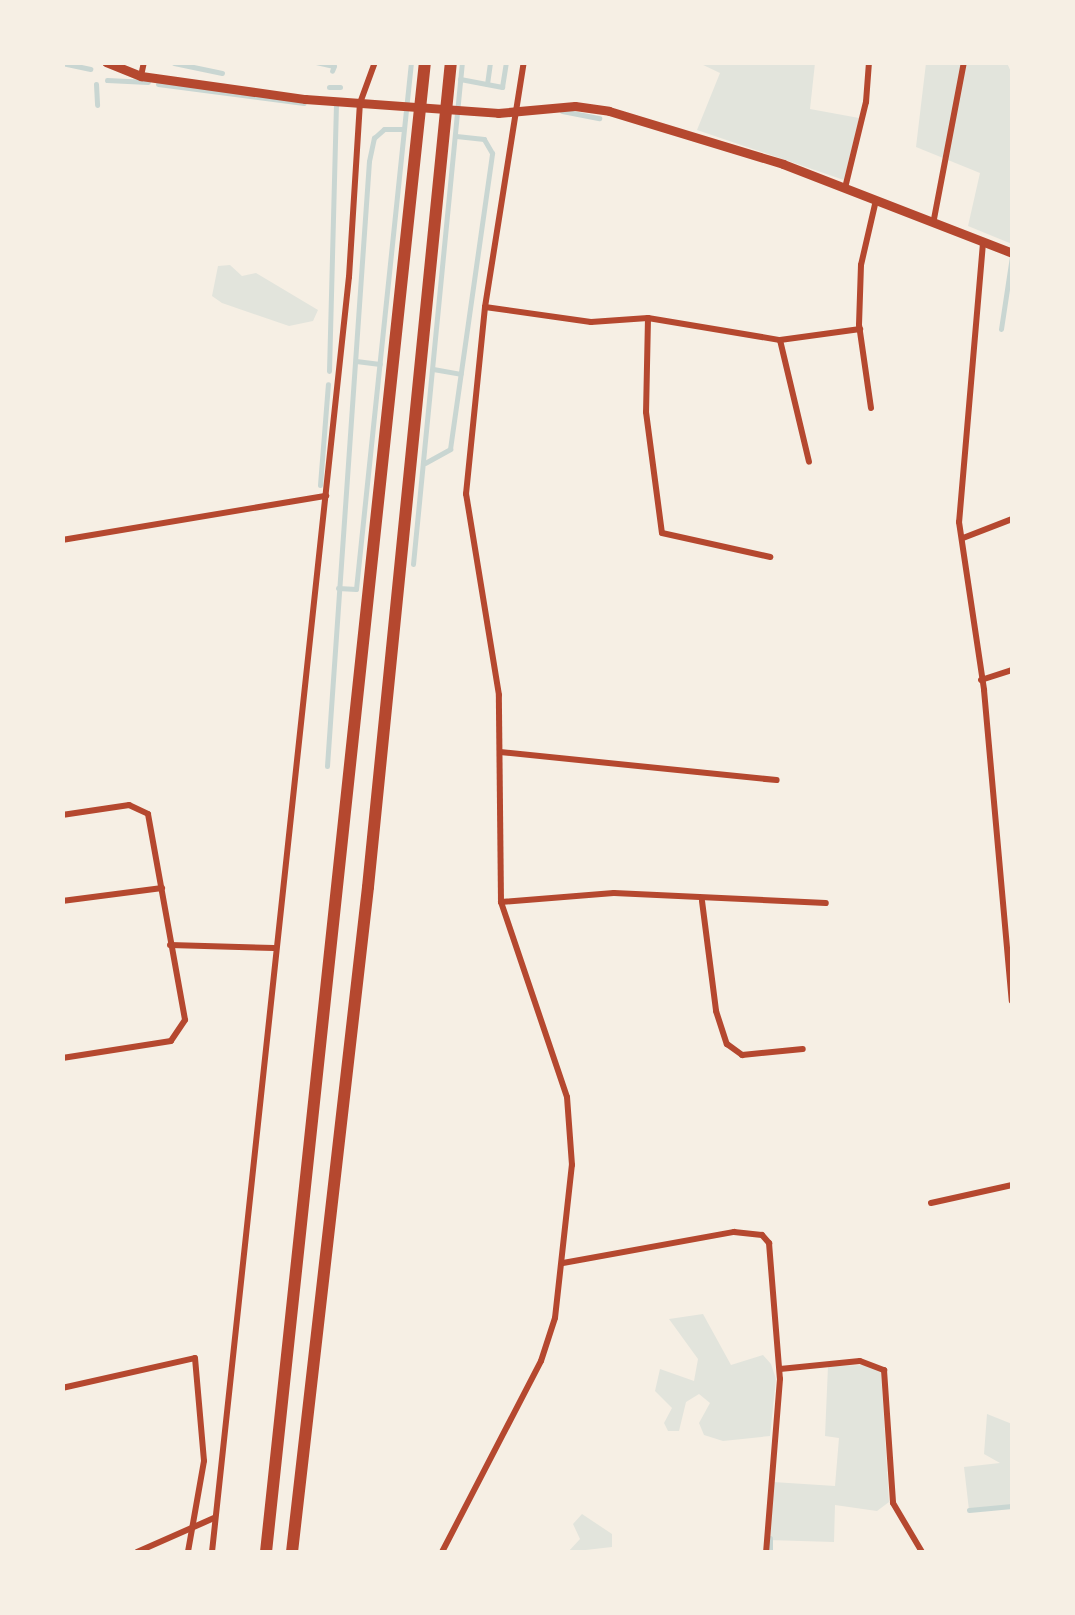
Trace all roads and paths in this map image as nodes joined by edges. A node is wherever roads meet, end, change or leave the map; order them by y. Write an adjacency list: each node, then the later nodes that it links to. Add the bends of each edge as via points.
1 (106, 62): 9 (street)
2 (144, 62): 9 (street)
3 (376, 62): 10 (street)
4 (425, 62): 53 (highway)
5 (451, 62): 54 (highway, via 368,888)
6 (524, 62): 11 (street)
7 (869, 62): 12 (street)
8 (964, 62): 14 (street)
9 (141, 76): 10 (street)
10 (360, 102): 11 (street); 23 (street)
11 (517, 110): 12 (street, via 609,111); 17 (street)
12 (845, 188): 13 (street)
13 (877, 199): 14 (street); 19 (street, via 861,265)
14 (934, 219): 15 (street)
15 (983, 242): 16 (street); 25 (street, via 967,452 958,480)
16 (1012, 253)
17 (486, 307): 18 (street, via 591,322); 30 (street, via 465,481 498,688)
18 (648, 318): 20 (street); 27 (street, via 646,418 662,533)
19 (860, 329): 20 (street); 21 (street)
20 (780, 340): 22 (street)
21 (871, 408)
22 (808, 462)
23 (326, 496): 26 (street); 39 (street)
24 (1012, 519): 25 (street)
25 (963, 538): 29 (street)
26 (62, 540)
27 (770, 557)
28 (1012, 670): 29 (street)
29 (981, 680): 40 (street)
30 (500, 752): 31 (street); 36 (street)
31 (778, 780)
32 (62, 815): 33 (street, via 129,805 148,814)
33 (162, 888): 34 (street); 38 (street)
34 (62, 901)
35 (702, 901): 36 (street, via 614,893); 37 (street); 41 (street, via 727,1044 742,1055)
36 (501, 902): 45 (street, via 567,1097 572,1165)
37 (826, 903)
38 (170, 946): 39 (street); 42 (street, via 185,1020 177,1038)
39 (274, 948): 48 (street, via 262,1126)
40 (1012, 1001)
41 (803, 1049)
42 (62, 1058)
43 (1012, 1184): 44 (street)
44 (932, 1203)
45 (563, 1263): 46 (street, via 734,1232 762,1235 779,1316); 55 (street, via 555,1318 525,1401)
46 (780, 1369): 56 (street); 57 (street, via 860,1362 884,1370 893,1504)
47 (62, 1388): 49 (street, via 195,1358 204,1461)
48 (215, 1517): 49 (street); 52 (street)
49 (194, 1530): 50 (street); 51 (street)
50 (137, 1552)
51 (188, 1552)
52 (212, 1552)
53 (266, 1552)
54 (292, 1552)
55 (442, 1552)
56 (766, 1552)
57 (922, 1552)

